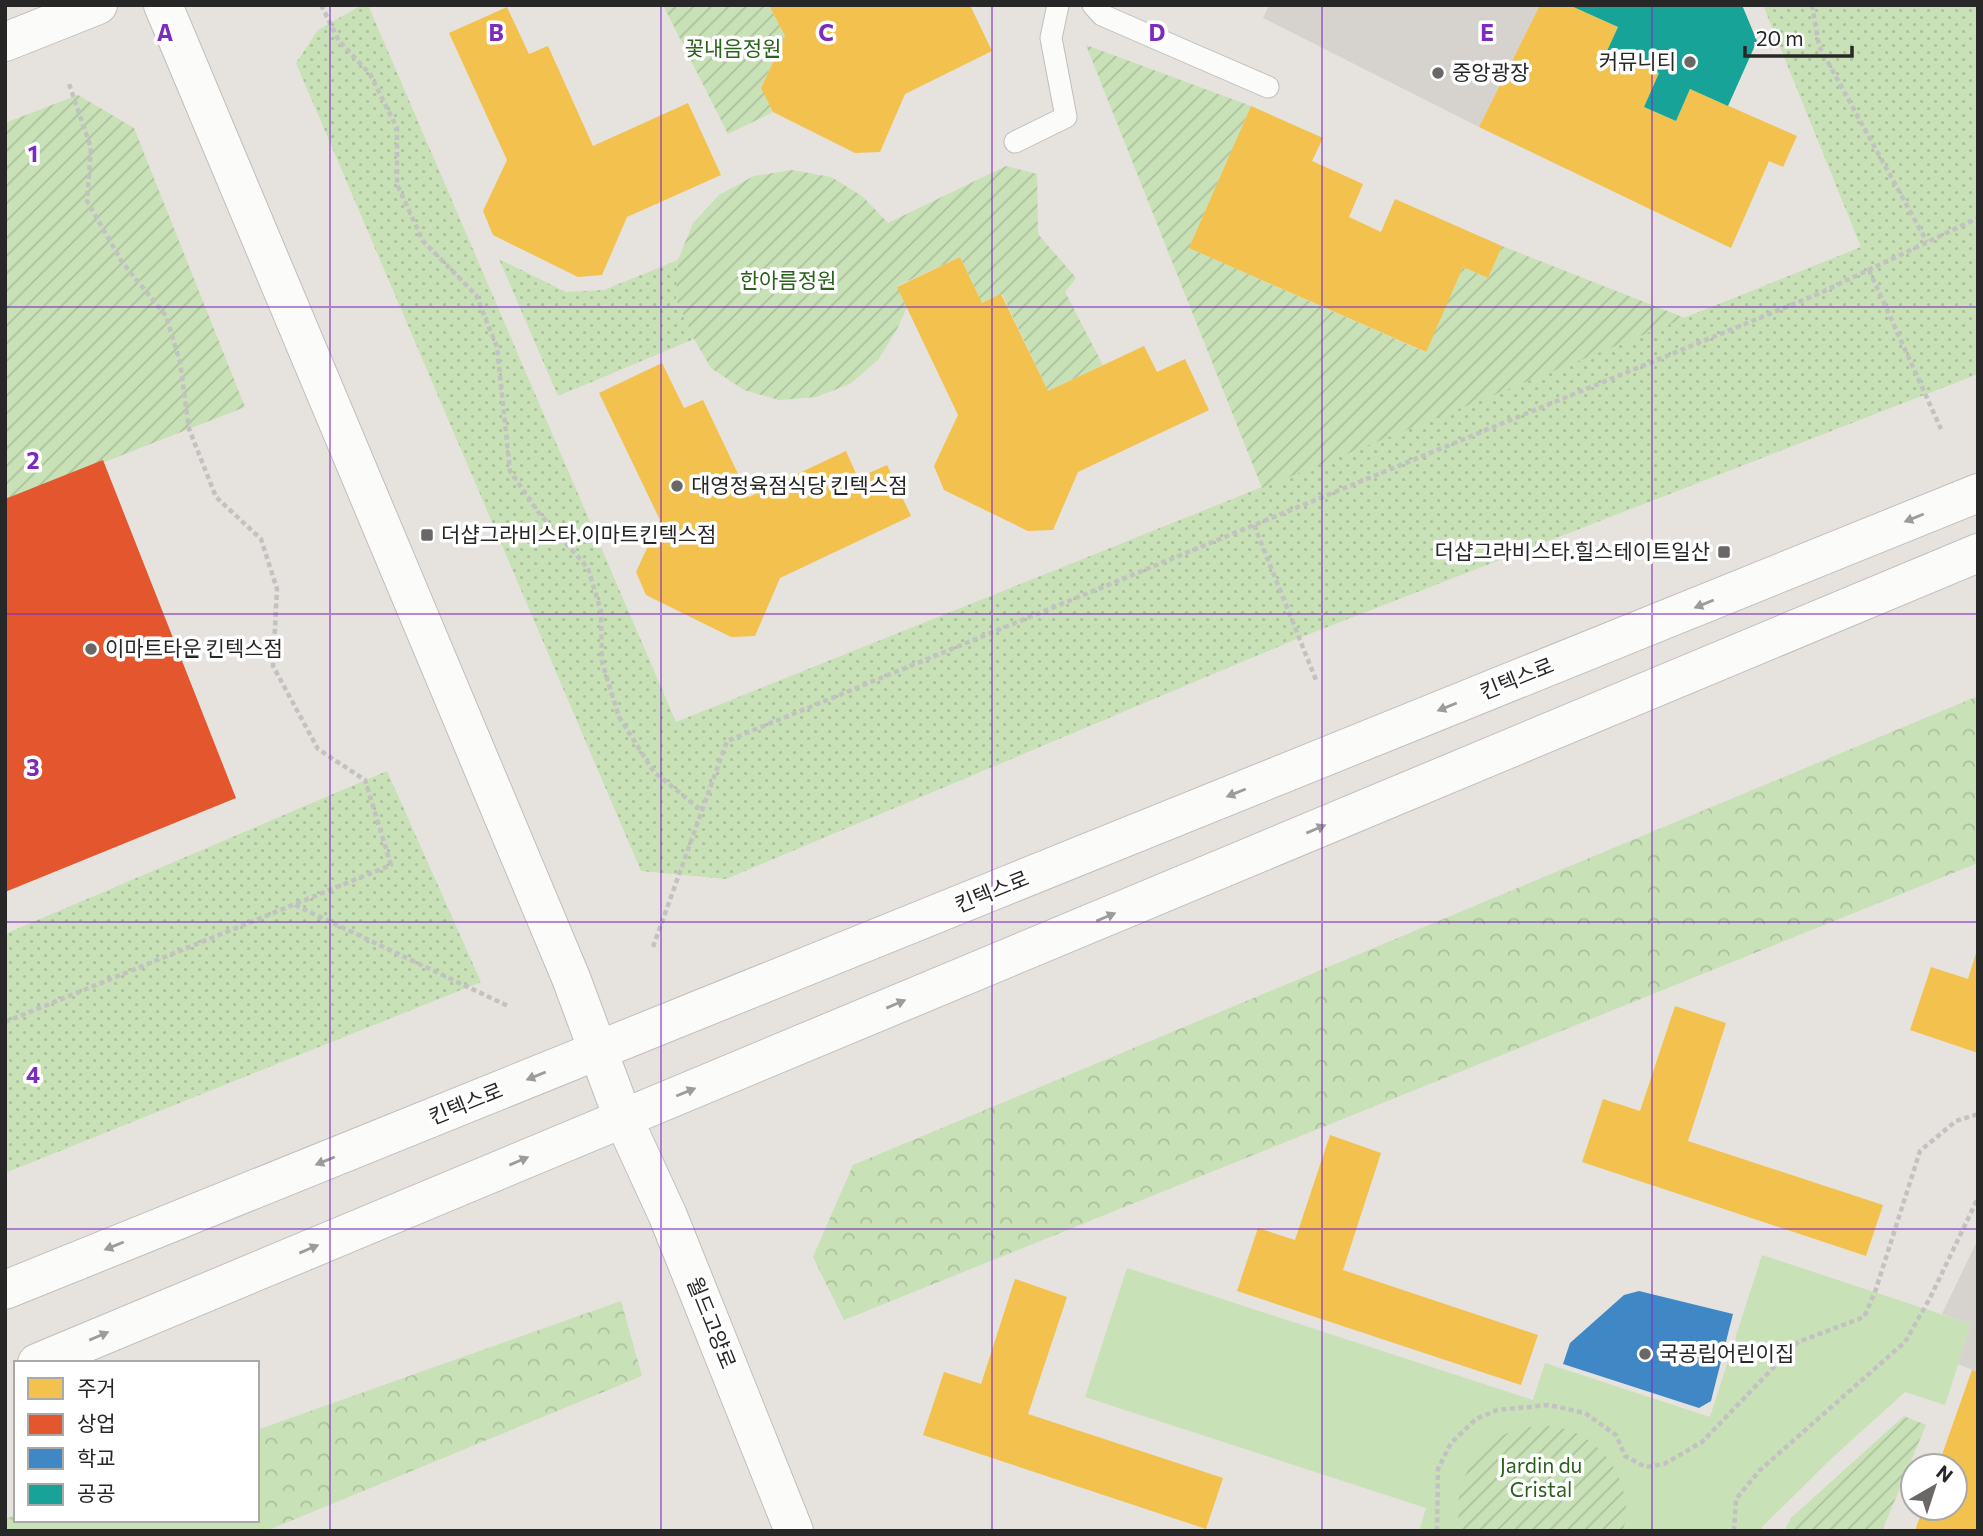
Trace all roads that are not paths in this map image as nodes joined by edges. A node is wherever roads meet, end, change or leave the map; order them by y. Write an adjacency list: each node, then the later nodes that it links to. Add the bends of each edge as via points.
1 (98, 5): 5 (main road)
2 (163, 5): 10 (main road, 월드고양로)
3 (1058, 5): 7 (lane, via 1051,38 1066,117)
4 (1093, 5): 6 (lane, via 1102,15)
5 (5, 41)
6 (1268, 87)
7 (1015, 142)
8 (1978, 493): 10 (main road, 킨텍스로, one-way to 10)
9 (1978, 553): 11 (main road, one-way to 9)
10 (599, 1050): 11 (main road, 월드고양로); 12 (main road, 킨텍스로, one-way to 12)
11 (623, 1118): 13 (main road, one-way to 11); 14 (main road, 월드고양로, via 668,1216)
12 (5, 1290)
13 (42, 1361)
14 (794, 1531)

